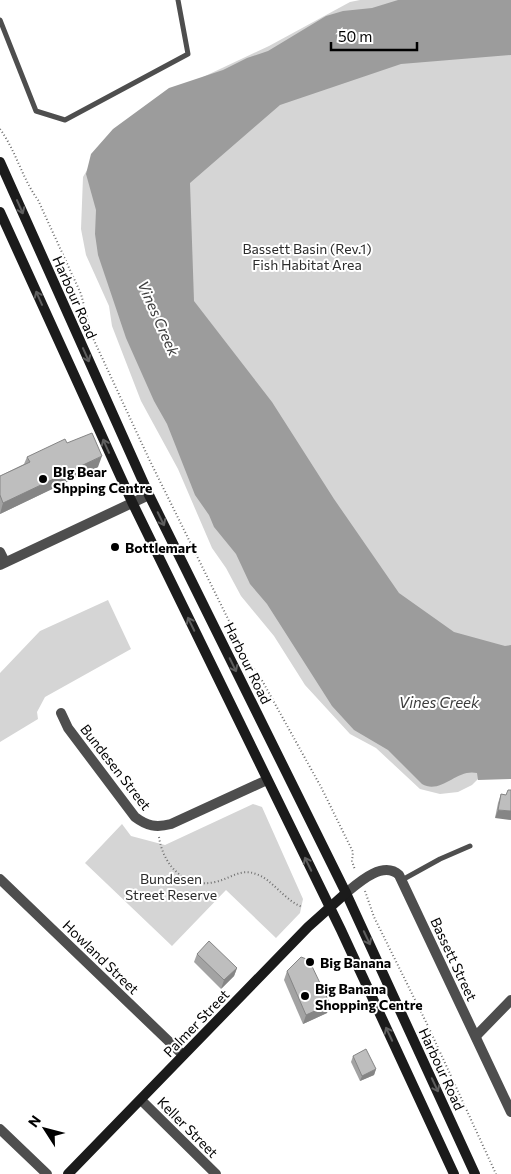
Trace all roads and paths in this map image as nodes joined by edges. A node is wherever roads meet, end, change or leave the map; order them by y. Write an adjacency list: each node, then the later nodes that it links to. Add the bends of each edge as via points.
1 (178, 0): 2 (lane, via 188,54 65,120 36,111)
2 (0, 20)
3 (0, 130): 14 (path, via 54,234 81,294 92,336 231,625 240,652 259,675 318,781 353,852)
4 (0, 162): 6 (main road, Harbour Road, one-way to 6)
5 (0, 212): 7 (main road, one-way to 5)
6 (149, 495): 7 (street); 18 (main road, Harbour Road, one-way to 18)
7 (132, 502): 9 (street); 11 (main road, one-way to 7)
8 (0, 552): 9 (street)
9 (2, 564)
10 (61, 713): 12 (street, Bundesen Street, via 68,728 135,817 144,824)
11 (267, 780): 12 (street); 20 (main road, one-way to 11)
12 (160, 827): 19 (path, via 163,854 176,873 185,879 206,883 240,872 255,873)
13 (470, 846): 16 (lane)
14 (355, 870)
15 (0, 878): 23 (street, Howland Street)
16 (402, 880): 18 (street, via 395,871 383,870 360,881); 22 (street, Bassett Street)
17 (365, 890): 32 (path, via 374,917)
18 (346, 894): 20 (main road, Palmer Street); 31 (main road, Harbour Road, one-way to 31)
19 (302, 907)
20 (329, 908): 23 (main road, Palmer Street); 30 (main road, one-way to 20)
21 (511, 1000): 22 (street)
22 (476, 1036): 25 (street, Bassett Street)
23 (184, 1055): 24 (main road, Palmer Street)
24 (141, 1100): 28 (main road, Palmer Street); 29 (street, Keller Street)
25 (511, 1112)
26 (0, 1129): 27 (street)
27 (47, 1174)
28 (68, 1174)
29 (216, 1174)
30 (454, 1174)
31 (475, 1174)
32 (496, 1174)

